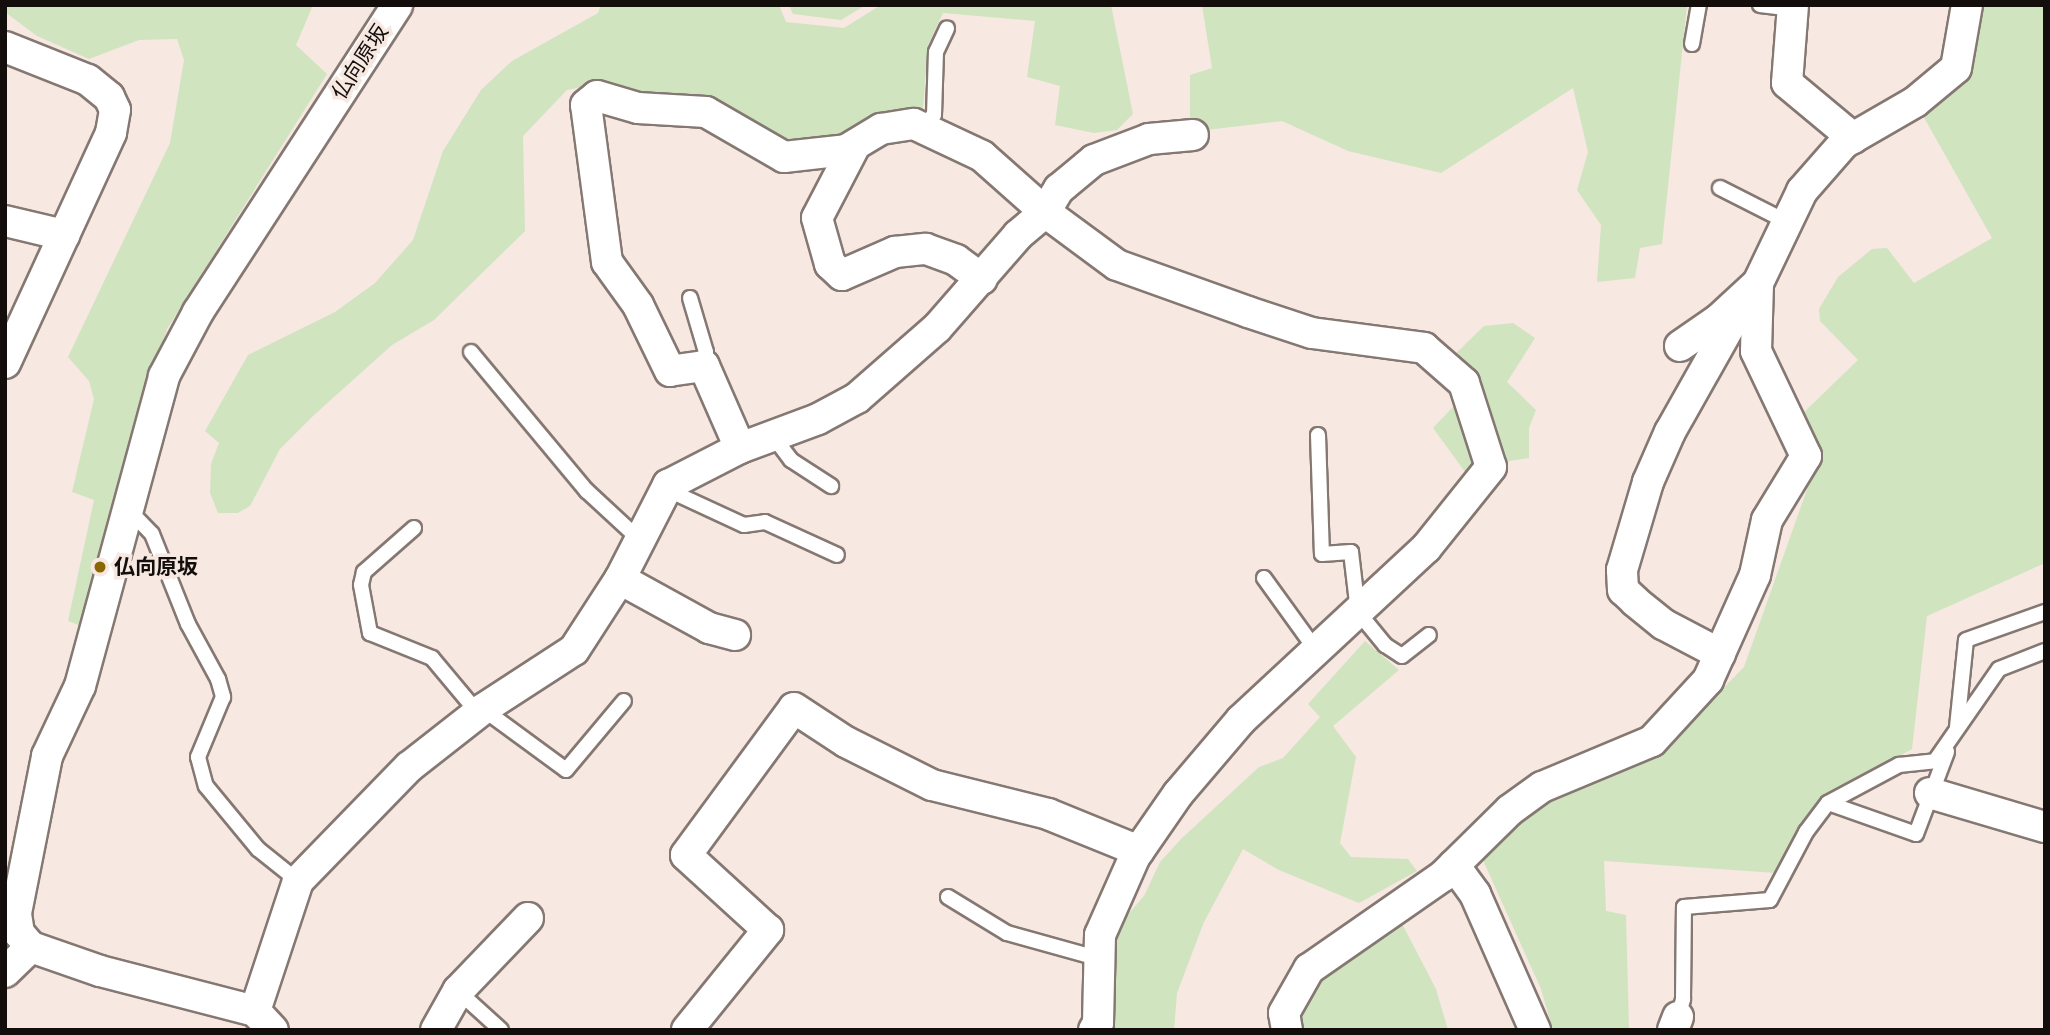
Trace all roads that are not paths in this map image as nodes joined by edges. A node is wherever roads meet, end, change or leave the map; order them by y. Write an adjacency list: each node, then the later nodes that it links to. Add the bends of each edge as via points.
1 (397, 5): 31 (street, 仏向原坂, via 198,312 164,376)
2 (1699, 5): 7 (lane)
3 (1760, 5): 5 (lane)
4 (1967, 5): 11 (street, via 1956,68 1915,102)
5 (1792, 7): 11 (street, via 1787,83)
6 (947, 28): 9 (lane, via 936,52 934,115)
7 (1692, 44)
8 (5, 47): 17 (street, via 88,80 108,97 114,110 111,133)
9 (922, 126): 12 (street, via 881,129); 14 (street, via 982,156)
10 (1192, 135): 14 (street, via 1149,139 1094,159 1059,189)
11 (1853, 138): 16 (street, via 1802,191)
12 (855, 145): 18 (street, via 817,218 830,264 842,275 895,252 926,249 956,260); 24 (street, via 784,157 706,112 638,108 597,96 586,106 607,262 638,305 670,371)
13 (1720, 188): 16 (lane)
14 (1045, 212): 18 (street, via 1018,235); 32 (street, via 1117,265 1312,333 1424,348 1464,383 1491,467)
15 (5, 221): 17 (street)
16 (1787, 222): 19 (street)
17 (64, 235): 23 (street)
18 (982, 279): 26 (street, via 937,328 857,398)
19 (1753, 288): 21 (street); 44 (street, via 1756,351 1806,456 1767,520 1755,575); 44 (street, via 1664,444 1647,482 1622,570 1623,590 1635,601 1663,624)
20 (690, 298): 24 (lane, via 706,352)
21 (1680, 346)
22 (471, 352): 34 (lane, via 587,491)
23 (5, 363)
24 (704, 366): 27 (street)
25 (1318, 435): 38 (lane, via 1322,554 1351,552)
26 (773, 436): 27 (street); 28 (lane, via 791,460)
27 (740, 447): 29 (street)
28 (831, 486)
29 (666, 489): 34 (street); 35 (lane, via 744,525 765,522)
30 (1481, 501): 32 (street)
31 (125, 506): 53 (lane, via 152,534 188,624 219,679 223,697 198,757 206,786 258,849); 55 (street, 仏向原坂, via 79,686 47,756)
32 (1452, 520): 38 (street)
33 (414, 528): 46 (lane, via 364,572 361,585 370,633 432,658)
34 (640, 540): 37 (street)
35 (837, 555)
36 (1264, 578): 42 (lane)
37 (620, 579): 40 (street, via 709,628); 46 (street, via 574,650)
38 (1358, 612): 41 (lane, via 1385,645 1402,656); 42 (street)
39 (2045, 612): 47 (lane, via 1966,640)
40 (735, 635)
41 (1429, 635)
42 (1316, 650): 51 (street, via 1241,720 1178,794)
43 (2045, 651): 47 (lane, via 1999,669)
44 (1720, 654): 52 (street, via 1708,680 1652,741 1542,787 1510,810)
45 (624, 701): 46 (lane, via 565,770)
46 (481, 711): 53 (street, via 409,767)
47 (1957, 727): 48 (lane); 49 (lane, via 1935,761 1899,765)
48 (1930, 793): 49 (lane, via 1916,834); 50 (street)
49 (1828, 803): 62 (lane, via 1806,832 1770,900 1684,907 1683,999)
50 (2045, 827)
51 (1139, 851): 58 (street, via 1100,935); 65 (street, via 1048,814 932,785 846,742 794,708 686,855 768,930)
52 (1454, 865): 67 (street, via 1309,970 1284,1013); 68 (street, via 1475,894)
53 (298, 881): 61 (street)
54 (948, 897): 58 (lane, via 1007,933)
55 (10, 913): 57 (street, 仏向原坂)
56 (528, 918): 60 (street)
57 (31, 947): 59 (street); 61 (street)
58 (1100, 959): 66 (street)
59 (5, 972)
60 (458, 991): 63 (street); 64 (lane)
61 (262, 1022)
62 (1675, 1023)
63 (436, 1030)
64 (501, 1030)
65 (687, 1030)
66 (1094, 1030)
67 (1287, 1030)
68 (1535, 1030)

